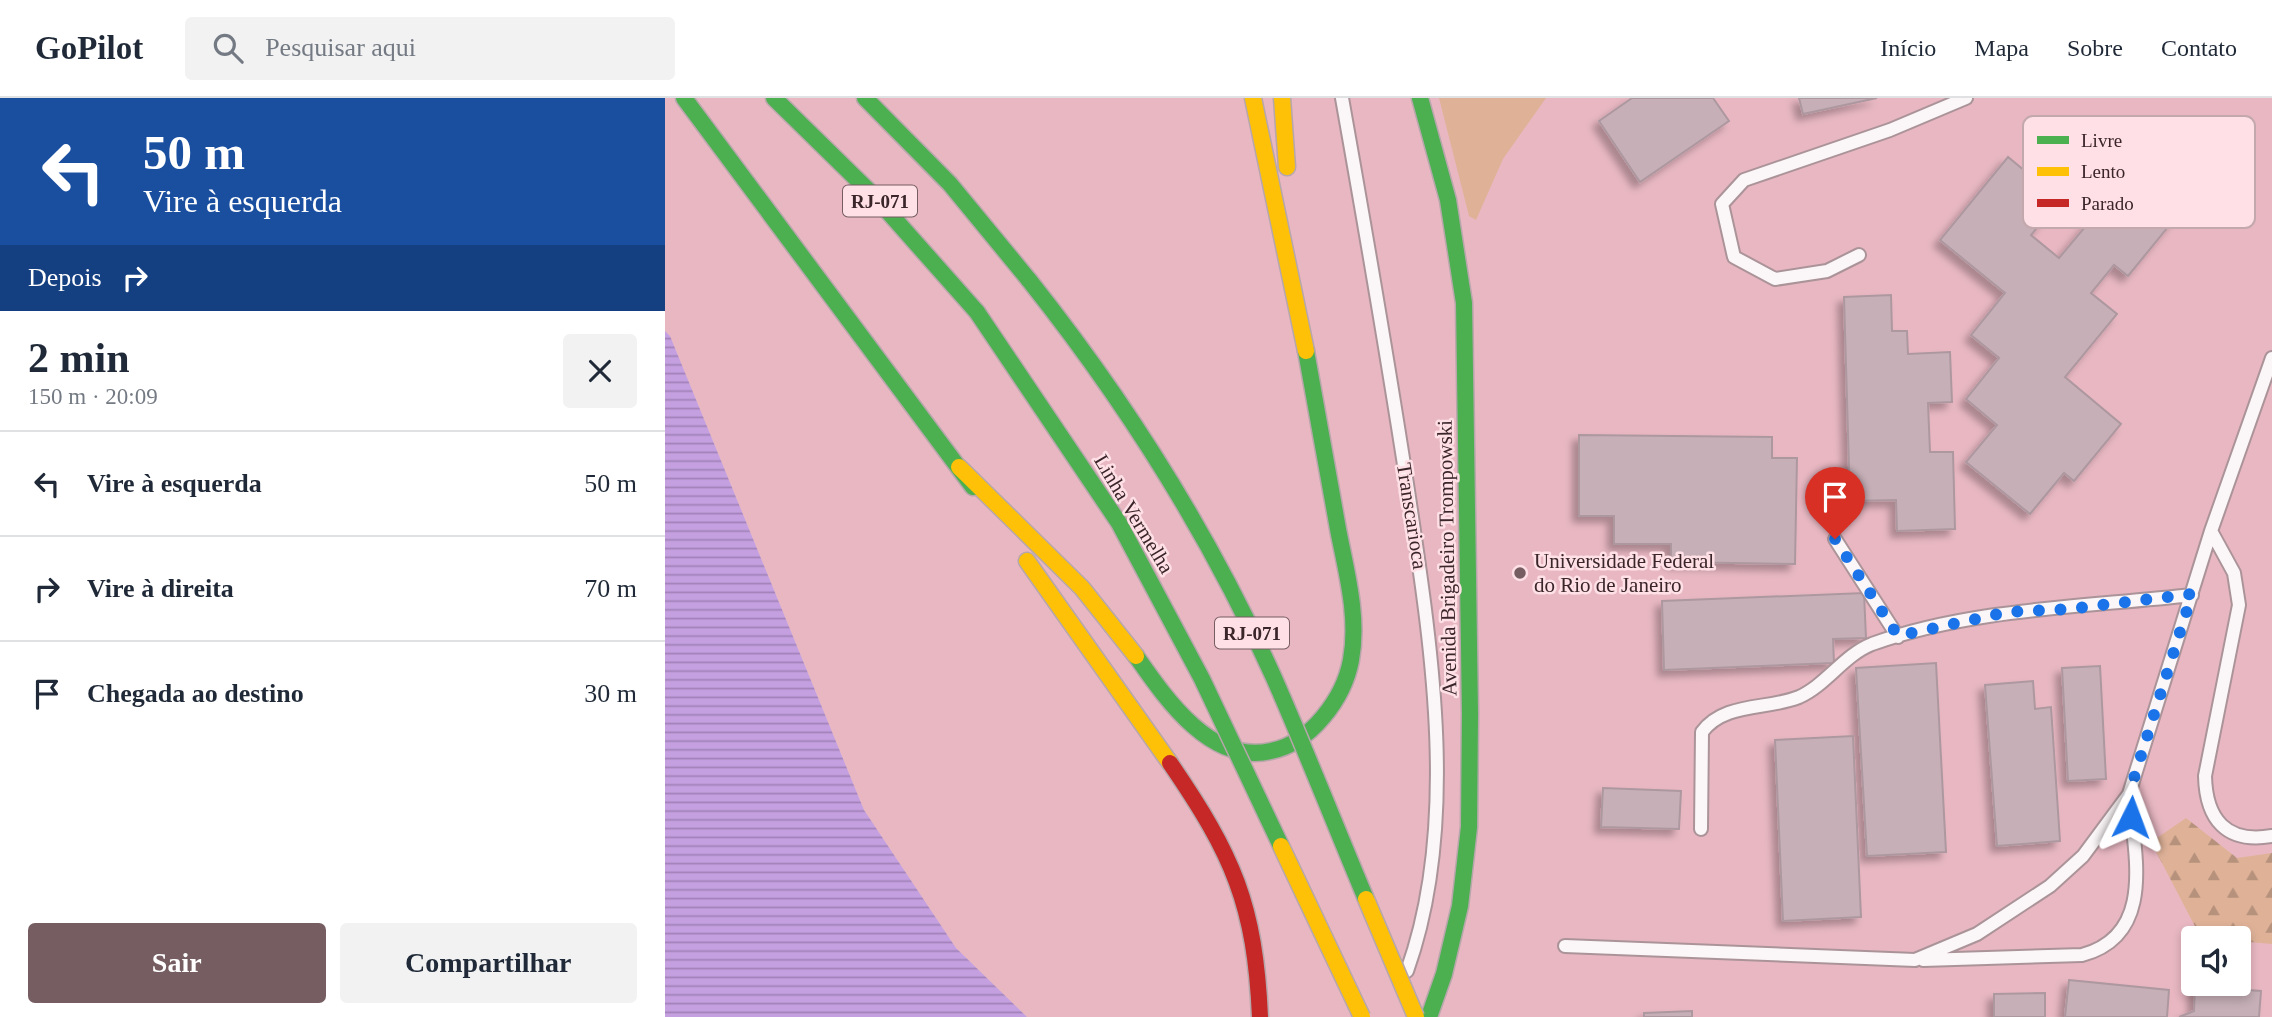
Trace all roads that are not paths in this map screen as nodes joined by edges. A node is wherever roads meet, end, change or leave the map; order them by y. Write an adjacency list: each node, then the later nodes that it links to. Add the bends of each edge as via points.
1 (684, 98): 14 (highway)
2 (774, 98): 26 (highway, Linha Vermelha / RJ-071, bridge, via 876,198 978,312 1119,523 1202,679)
3 (865, 98): 10 (highway, RJ-071)
4 (889, 98): 10 (highway)
5 (1253, 98): 12 (highway)
6 (1282, 98): 12 (highway)
7 (1342, 98): 24 (lane, Transcarioca, via 1388,358 1428,629 1435,849 1426,904)
8 (1420, 98): 28 (highway, Avenida Brigadeiro Trompowski, via 1448,200 1464,303 1469,701 1469,827 1460,906)
9 (1966, 98): 11 (lane, via 1890,130 1744,180 1722,204 1734,257 1775,279 1827,271)
10 (950, 184): 27 (highway, RJ-071, bridge, via 1094,362 1177,492 1273,676)
11 (1859, 255)
12 (1296, 295): 14 (highway, via 1353,611 1354,653 1343,688 1309,733 1290,744 1270,753 1248,753 1199,731 1099,607)
13 (2272, 358): 15 (lane)
14 (958, 467): 25 (highway, via 1203,811 1242,891 1253,931)
15 (2211, 531): 17 (lane); 21 (lane, via 2234,573 2239,605 2205,776 2206,802 2234,835)
16 (1835, 539): 18 (lane)
17 (2192, 594): 18 (lane, via 2008,612); 19 (lane)
18 (1898, 636): 20 (lane, via 1857,653 1797,697 1718,715 1710,721 1702,732)
19 (2129, 794): 23 (lane, via 2083,856 2050,886 1977,934); 23 (lane, via 2137,887 2126,925 2103,950 2082,955)
20 (1701, 829)
21 (2272, 836)
22 (1565, 946): 23 (lane)
23 (1915, 960)
24 (1395, 1006)
25 (1260, 1017)
26 (1362, 1017)
27 (1416, 1017)
28 (1429, 1017)

